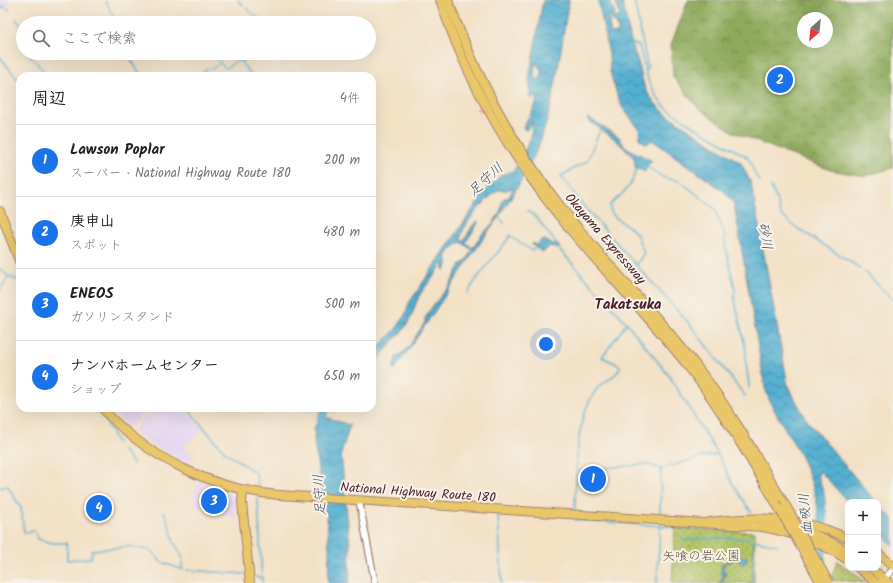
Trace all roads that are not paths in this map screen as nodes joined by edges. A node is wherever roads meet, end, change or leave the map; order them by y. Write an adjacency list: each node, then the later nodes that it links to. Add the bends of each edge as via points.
1 (440, 0): 3 (highway, Okayama Expressway, via 462,57 499,128)
2 (448, 0): 3 (highway, Okayama Expressway, via 474,65)
3 (538, 183): 21 (highway, Okayama Expressway, bridge, via 585,247 694,374 776,503); 22 (highway, Okayama Expressway, bridge, via 642,300 699,370 737,425)
4 (0, 211): 5 (highway)
5 (16, 253)
6 (106, 412): 7 (highway, National Highway Route 180, via 129,433 163,457 197,474)
7 (243, 491): 8 (highway, National Highway Route 180); 19 (highway)
8 (356, 500): 9 (highway, National Highway Route 180, via 658,521); 20 (street)
9 (710, 522): 10 (highway, via 772,518 815,525); 11 (highway, National Highway Route 180, via 763,527)
10 (845, 537)
11 (815, 538): 12 (highway, National Highway Route 180, via 831,541); 14 (highway, National Highway Route 180)
12 (845, 549)
13 (881, 556): 15 (highway)
14 (845, 558)
15 (891, 565): 18 (street)
16 (862, 571): 23 (highway)
17 (874, 571): 18 (highway)
18 (884, 582)
19 (250, 583)
20 (375, 583)
21 (821, 583)
22 (829, 583)
23 (876, 583)

